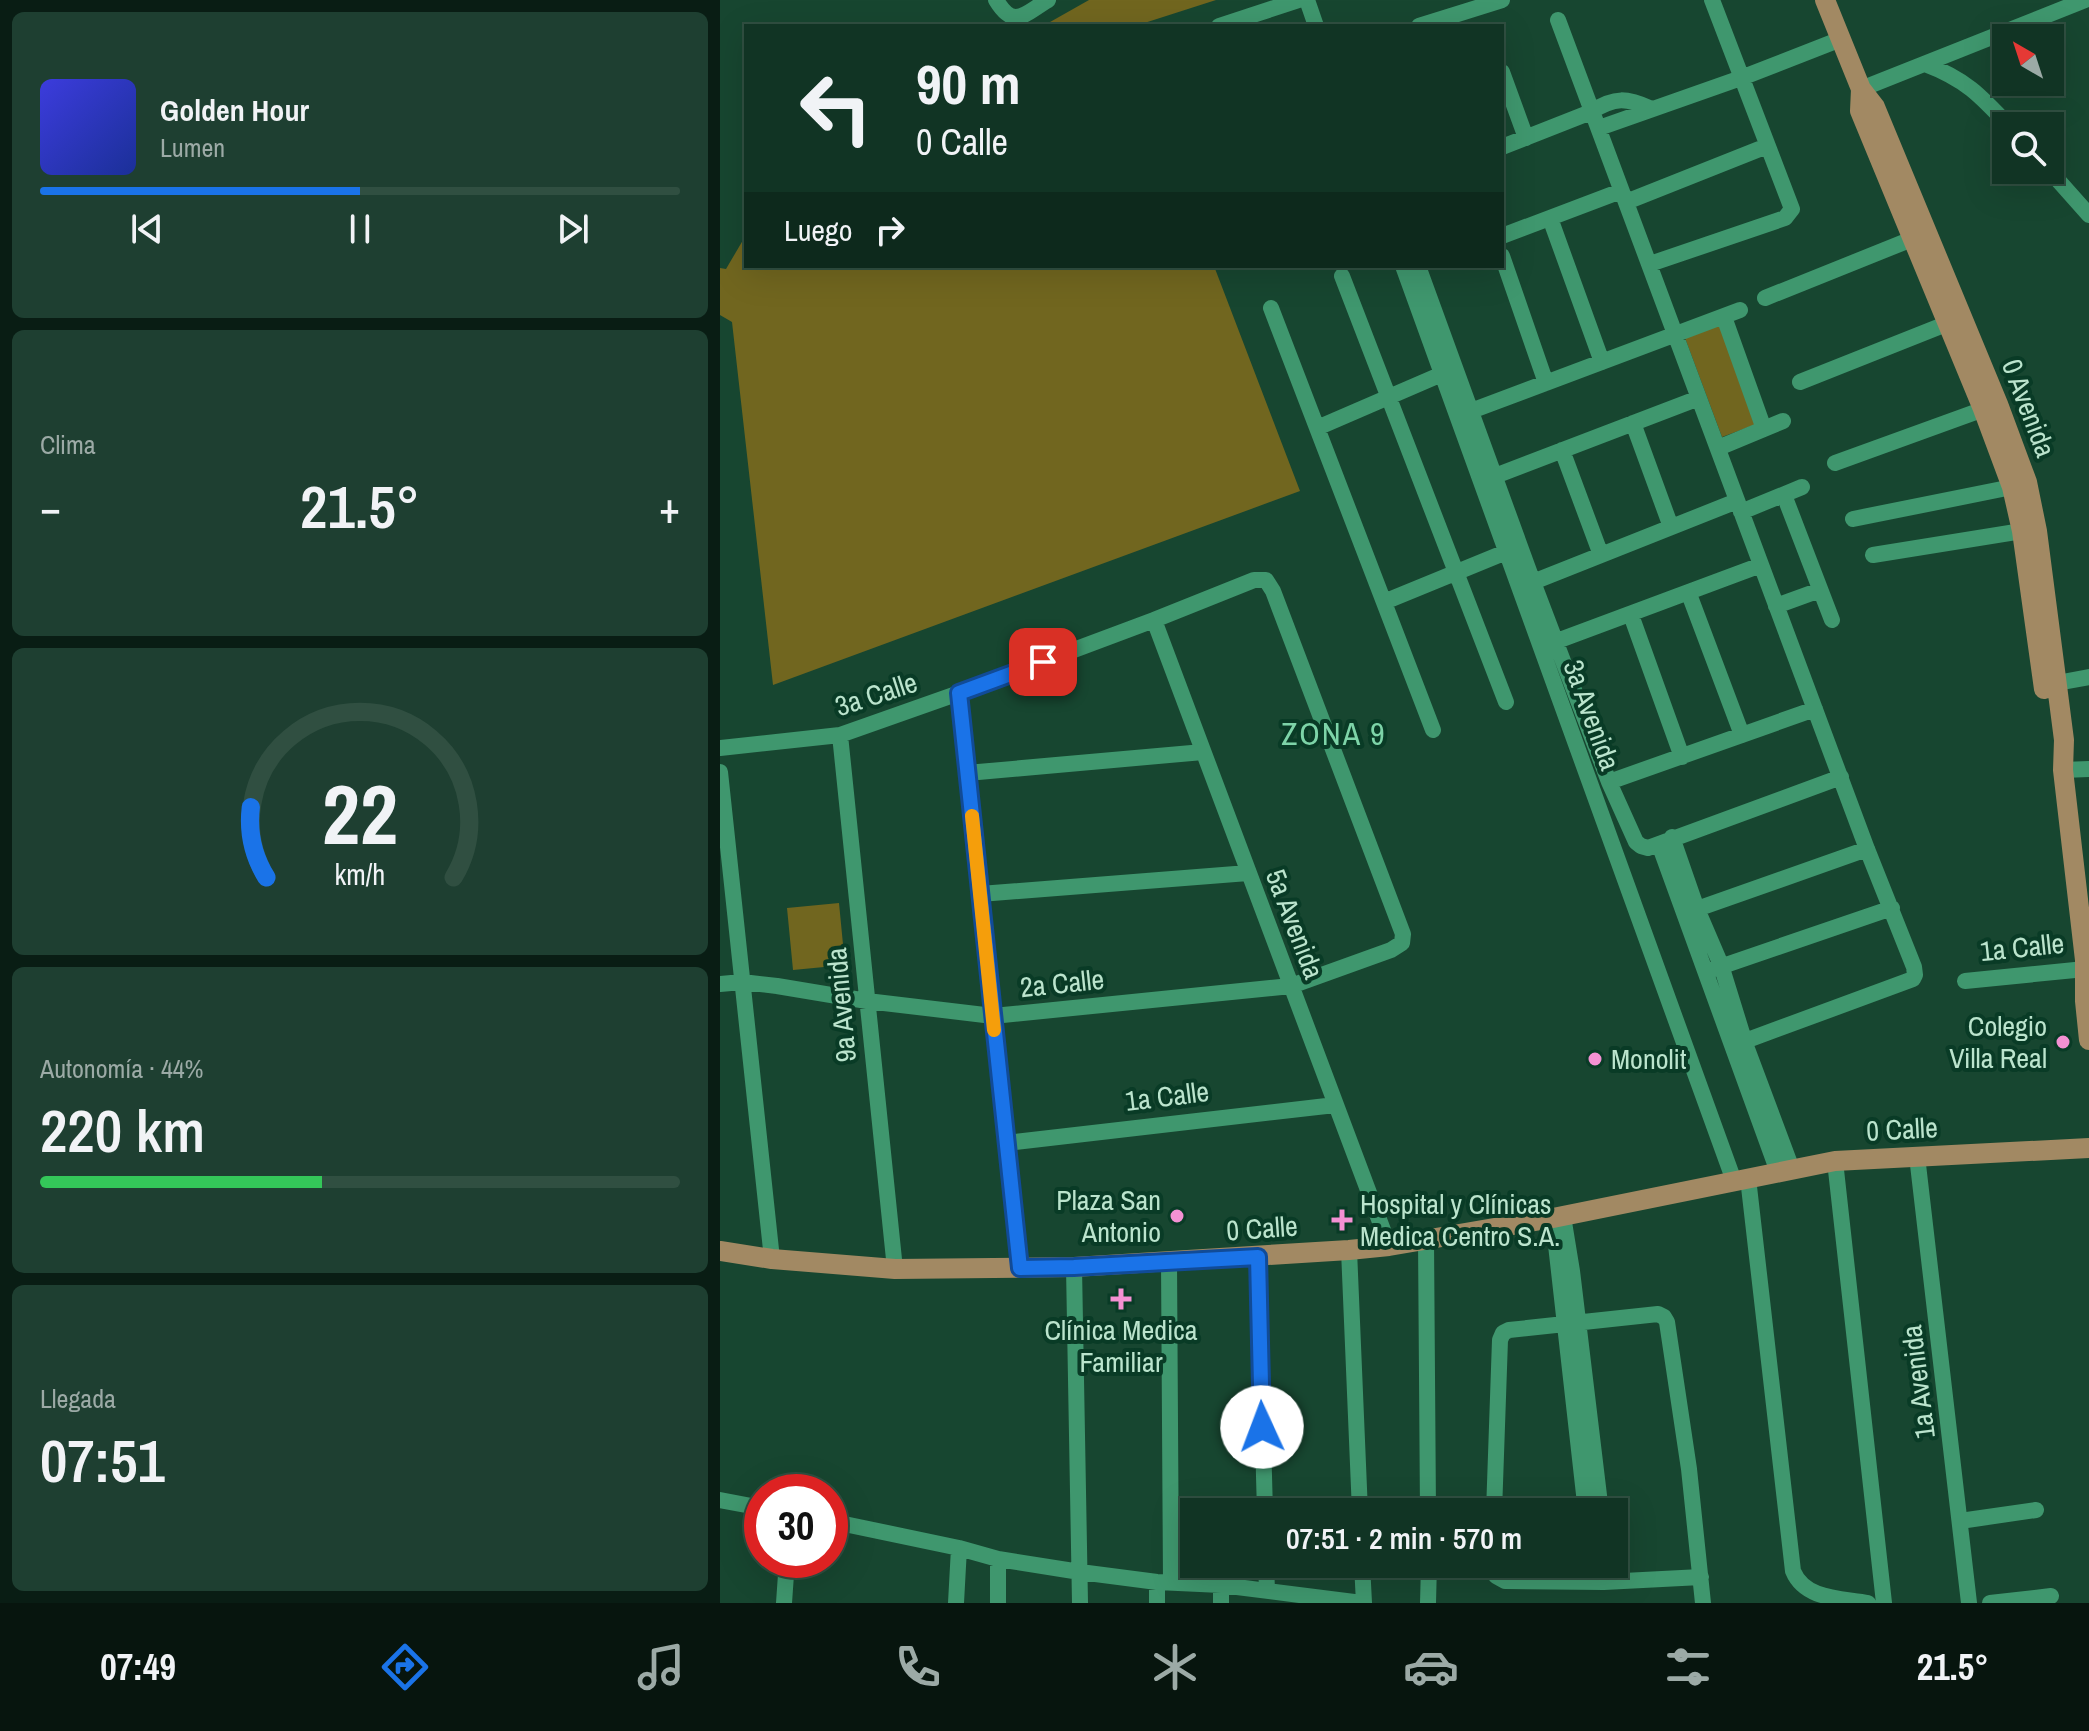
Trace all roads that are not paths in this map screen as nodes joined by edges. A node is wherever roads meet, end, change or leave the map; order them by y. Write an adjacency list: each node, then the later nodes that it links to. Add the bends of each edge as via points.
1 (996, 0): 2 (street, via 1003,13 1014,18)
2 (1048, 0)
3 (1299, 0): 10 (street)
4 (1307, 0): 11 (street)
5 (1502, 0): 12 (street)
6 (1712, 0): 16 (street)
7 (1825, 0): 13 (main road, 0 Avenida)
8 (2085, 0): 14 (street)
9 (1558, 20): 19 (street)
10 (1225, 24)
11 (1315, 24)
12 (1425, 24)
13 (1841, 39): 16 (street); 17 (main road, 0 Avenida)
14 (1925, 64): 17 (street); 20 (street, via 1978,93)
15 (1504, 78): 22 (street)
16 (1741, 78): 18 (street); 24 (street)
17 (1861, 89): 30 (main road, 0 Avenida, via 1875,107)
18 (1652, 109): 19 (street, via 1616,100); 21 (street)
19 (1591, 112): 21 (street); 22 (street)
20 (1996, 112)
21 (1599, 128): 26 (street)
22 (1526, 138): 23 (street)
23 (1504, 146)
24 (1767, 146): 26 (street); 32 (street, via 1790,214)
25 (2061, 184): 27 (street)
26 (1624, 196): 28 (street); 32 (street)
27 (2089, 215)
28 (1550, 218): 29 (street); 40 (street)
29 (1504, 235)
30 (1920, 236): 36 (street); 38 (main road, 0 Avenida); 46 (main road, 0 Avenida)
31 (1504, 262): 43 (street)
32 (1650, 264): 39 (street)
33 (1416, 268): 41 (street, 3a Avenida)
34 (1417, 268): 47 (street)
35 (1342, 276): 44 (street)
36 (1765, 298)
37 (1271, 308): 50 (street)
38 (1946, 324): 42 (street); 46 (main road, 0 Avenida)
39 (1675, 335): 40 (street); 45 (street); 51 (street, via 1732,314)
40 (1602, 362): 43 (street)
41 (1442, 374): 44 (street); 63 (street, 3a Avenida)
42 (1800, 382)
43 (1546, 383): 47 (street)
44 (1388, 397): 50 (street); 67 (street)
45 (1699, 398): 49 (street); 52 (street)
46 (1990, 406): 54 (street); 57 (main road, 0 Avenida); 78 (main road, 0 Avenida, via 2019,458 2034,508)
47 (1471, 411): 55 (street)
48 (1783, 421): 51 (street)
49 (1633, 423): 53 (street); 61 (street)
50 (1317, 428): 71 (street)
51 (1764, 429): 52 (street)
52 (1718, 448): 59 (street)
53 (1562, 450): 55 (street); 64 (street)
54 (1835, 463)
55 (1495, 476): 68 (street)
56 (1802, 487): 58 (street)
57 (2012, 487): 60 (street); 62 (main road, 0 Avenida)
58 (1784, 495): 59 (street); 69 (street)
59 (1739, 507): 61 (street); 66 (street)
60 (1853, 519)
61 (1671, 527): 64 (street)
62 (2022, 531): 65 (street); 89 (main road, 0 Avenida, via 2052,740)
63 (1506, 552): 67 (street); 119 (street, 3a Avenida)
64 (1601, 555): 68 (street)
65 (1873, 555)
66 (1761, 565): 70 (street); 72 (street)
67 (1456, 573): 71 (street); 80 (street)
68 (1533, 582): 76 (street)
69 (1820, 590): 72 (street); 75 (street)
70 (1689, 594): 73 (street); 84 (street)
71 (1384, 602): 82 (street)
72 (1776, 606): 81 (street)
73 (1631, 615): 76 (street); 87 (street)
74 (1154, 620): 79 (street, 3a Calle); 86 (street, 5a Avenida); 100 (street, 3a Calle, via 1254,580 1266,580 1398,920)
75 (1832, 620)
76 (1557, 641): 93 (street)
77 (2089, 677): 78 (street)
78 (2057, 683): 89 (main road, 0 Avenida)
79 (959, 693): 83 (street, 3a Calle); 91 (street)
80 (1506, 702)
81 (1815, 709): 84 (street); 92 (street)
82 (1433, 730)
83 (840, 735): 85 (street, 3a Calle); 109 (street, 9a Avenida)
84 (1742, 735): 87 (street)
85 (720, 748)
86 (1203, 752): 91 (street); 96 (street, 5a Avenida)
87 (1682, 757): 93 (street)
88 (2089, 769): 89 (street)
89 (2063, 770): 102 (main road, 0 Avenida)
90 (720, 772): 105 (street)
91 (967, 773): 97 (street)
92 (1841, 777): 94 (street); 95 (street)
93 (1609, 782): 94 (street, via 1636,842 1648,848)
94 (1666, 840): 99 (street); 103 (street)
95 (1867, 849): 98 (street); 99 (street)
96 (1248, 873): 97 (street); 107 (street, 5a Avenida)
97 (980, 894): 110 (street)
98 (1892, 908): 101 (street); 112 (street, via 1914,967 1913,979)
99 (1697, 909): 101 (street)
100 (1402, 943): 107 (street, 2a Calle)
101 (1721, 965): 103 (street); 112 (street)
102 (2086, 965): 104 (street, 1a Calle); 108 (main road, 0 Avenida)
103 (1705, 973): 118 (street)
104 (1965, 981)
105 (742, 982): 106 (street, 2a Calle); 109 (street, 2a Calle); 126 (street)
106 (720, 984)
107 (1291, 986): 110 (street, 2a Calle); 113 (street, 5a Avenida)
108 (2087, 997): 111 (main road, 0 Avenida)
109 (867, 1001): 110 (street, 2a Calle); 130 (street, 9a Avenida)
110 (993, 1016): 114 (street)
111 (2089, 1040)
112 (1745, 1041): 118 (street)
113 (1335, 1105): 114 (street, 1a Calle); 122 (street, 5a Avenida)
114 (1006, 1143): 129 (street)
115 (2089, 1148): 116 (main road, 0 Calle)
116 (1917, 1156): 117 (main road, 0 Calle); 142 (street, 1a Avenida)
117 (1835, 1161): 118 (main road, 0 Calle); 170 (street)
118 (1785, 1170): 119 (main road, 0 Calle)
119 (1741, 1179): 120 (main road, 0 Calle); 169 (street, 3a Avenida, via 1791,1564 1800,1584 1811,1592)
120 (1558, 1217): 121 (main road, 0 Calle); 131 (street)
121 (1426, 1239): 122 (main road, 0 Calle); 135 (street)
122 (1389, 1246): 123 (main road, 0 Calle)
123 (1349, 1250): 125 (main road, 0 Calle); 134 (street)
124 (720, 1251): 126 (main road, 0 Calle)
125 (1258, 1257): 127 (main road, 0 Calle); 133 (street)
126 (772, 1259): 130 (main road, 0 Calle)
127 (1169, 1261): 128 (main road, 0 Calle); 156 (street)
128 (1074, 1267): 129 (main road, 0 Calle); 146 (street)
129 (1020, 1268): 130 (main road, 0 Calle)
130 (895, 1269)
131 (1572, 1324): 132 (street); 136 (street, via 1503,1333); 147 (street, via 1658,1314 1667,1322)
132 (1587, 1450): 137 (street); 138 (street)
133 (1265, 1498)
134 (1359, 1498)
135 (1428, 1498)
136 (1494, 1498)
137 (1586, 1498)
138 (1598, 1498)
139 (720, 1500): 140 (street)
140 (744, 1505)
141 (2036, 1510): 142 (street)
142 (1960, 1521): 171 (street, 1a Avenida)
143 (848, 1525): 144 (street)
144 (959, 1548): 145 (street); 161 (street)
145 (998, 1559): 146 (street); 162 (street)
146 (1080, 1572): 156 (street); 163 (street)
147 (1701, 1577): 155 (street); 168 (street)
148 (786, 1578): 160 (street)
149 (1267, 1578): 158 (street)
150 (1360, 1578): 166 (street)
151 (1429, 1578): 167 (street)
152 (1502, 1578): 155 (street)
153 (1597, 1578): 155 (street)
154 (1600, 1578): 155 (street)
155 (1599, 1582)
156 (1164, 1583): 157 (street); 164 (street)
157 (1221, 1585): 158 (street); 165 (street)
158 (1267, 1590): 166 (street)
159 (2051, 1596): 172 (street)
160 (784, 1603)
161 (956, 1603)
162 (998, 1603)
163 (1080, 1603)
164 (1157, 1603)
165 (1221, 1603)
166 (1356, 1603)
167 (1428, 1603)
168 (1703, 1603)
169 (1868, 1603)
170 (1884, 1603)
171 (1969, 1603)
172 (1990, 1603)

